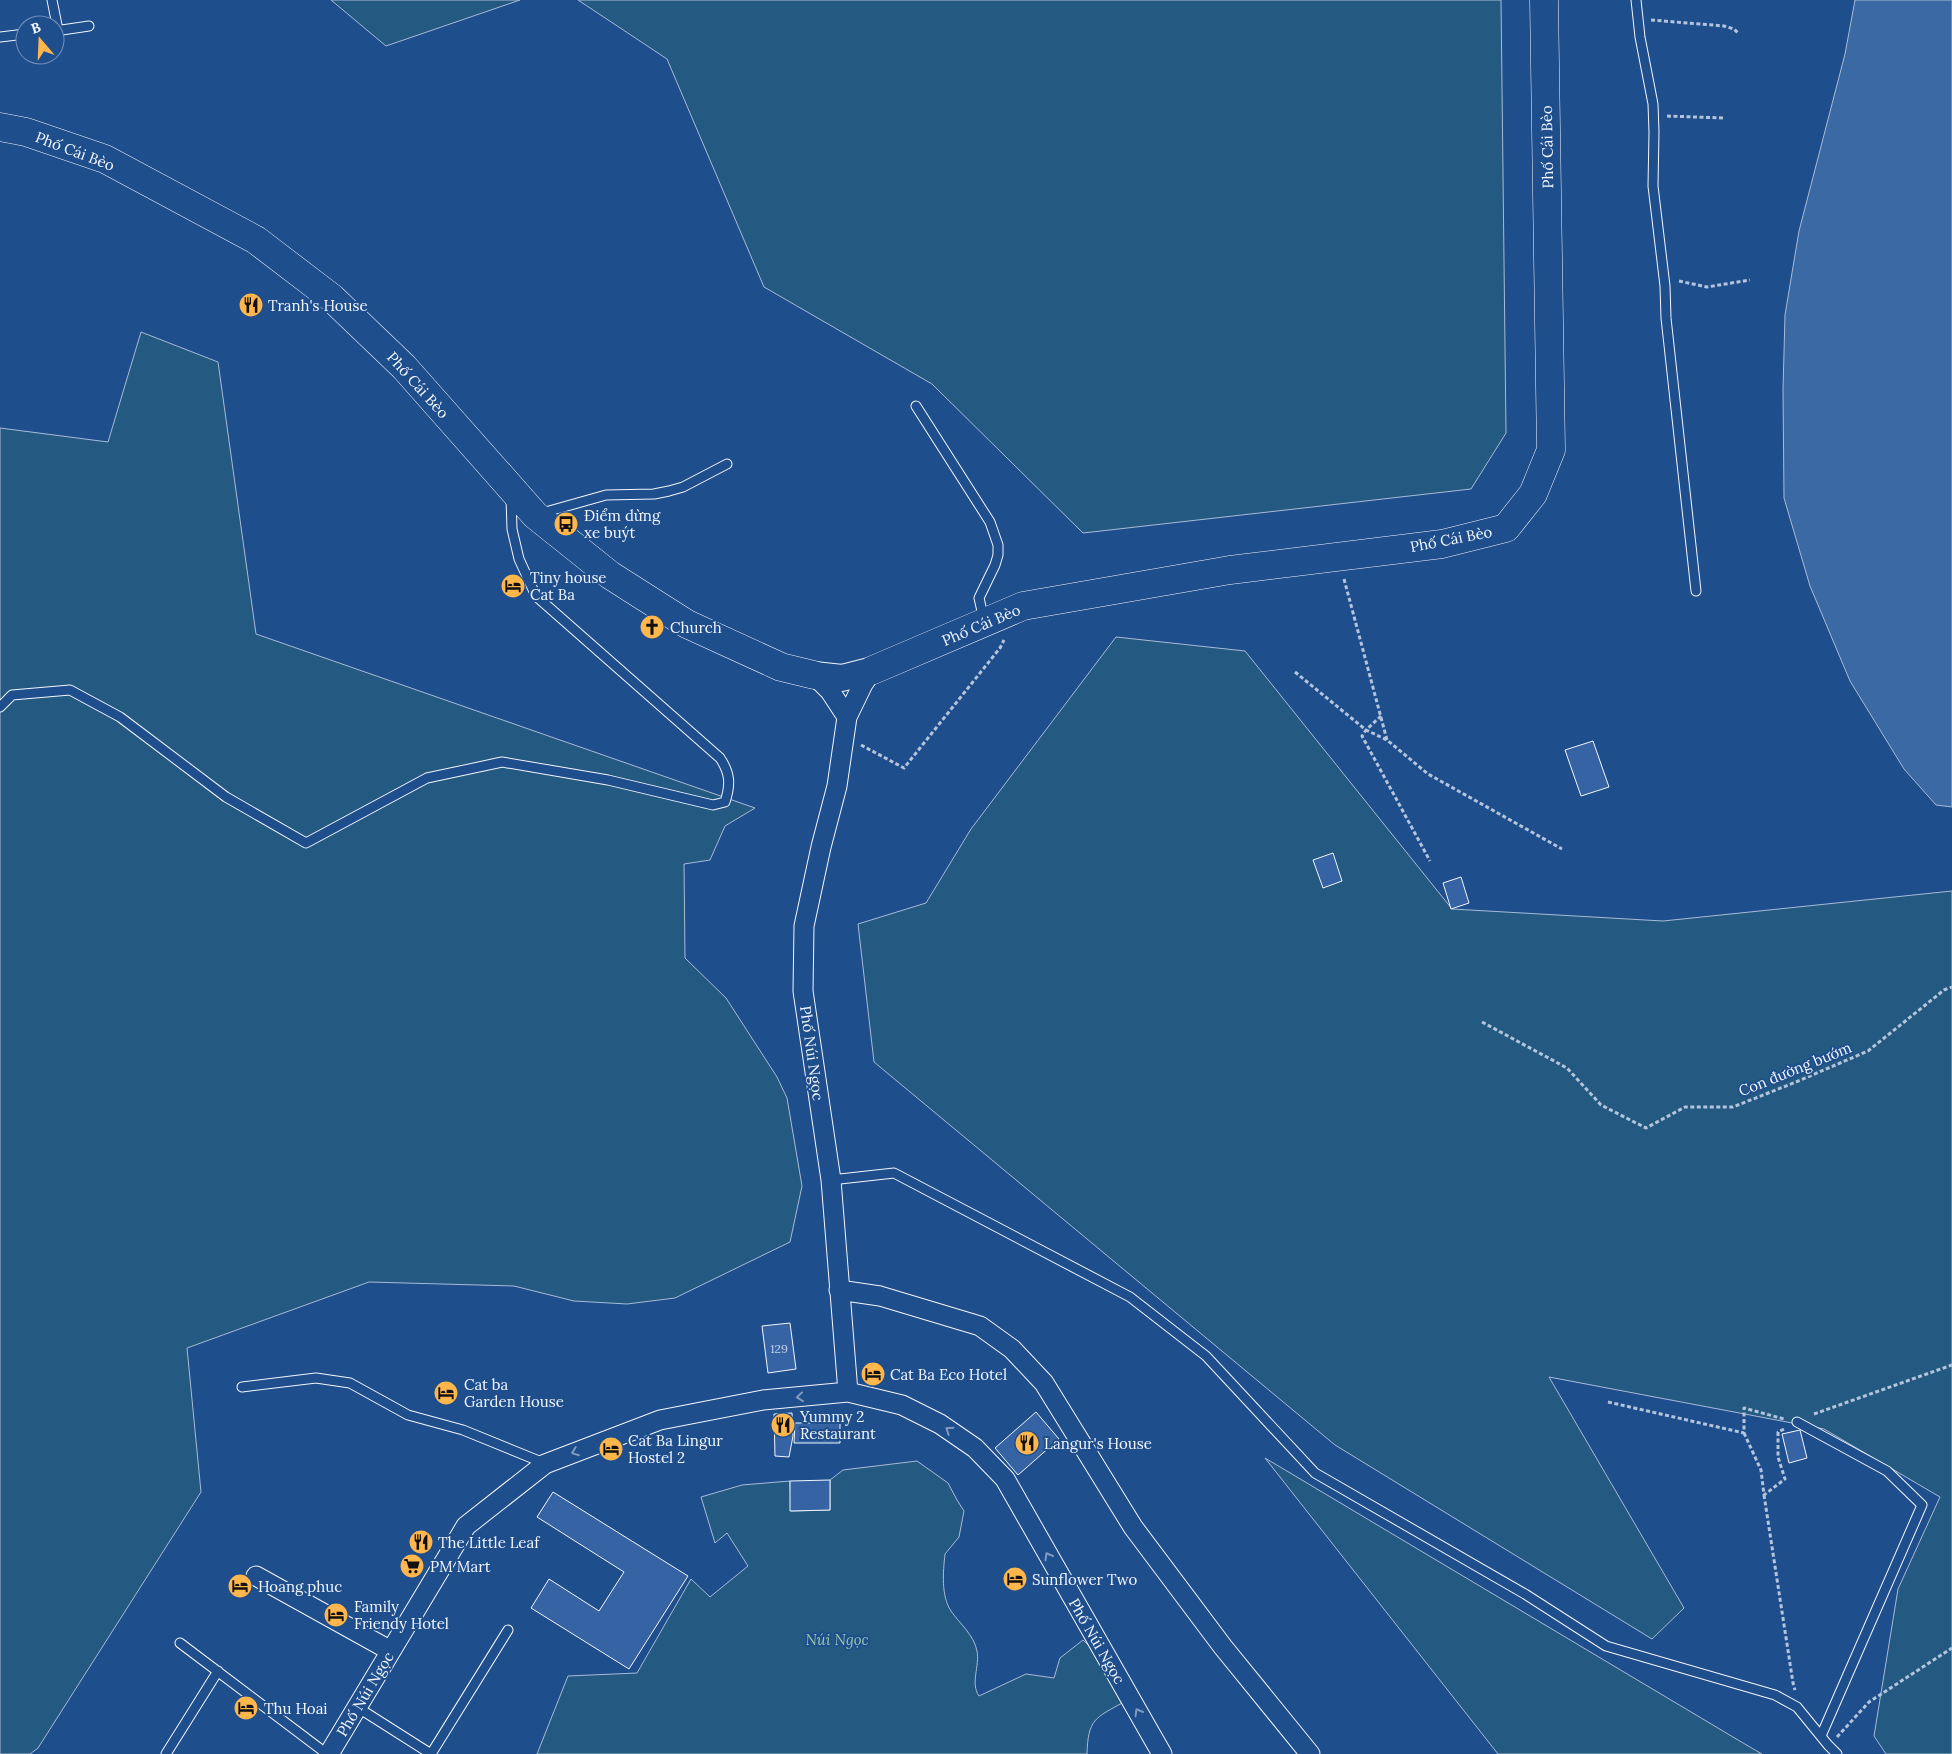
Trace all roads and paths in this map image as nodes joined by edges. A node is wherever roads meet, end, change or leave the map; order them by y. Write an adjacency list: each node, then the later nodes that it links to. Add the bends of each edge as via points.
1 (52, 0): 4 (lane)
2 (1544, 0): 20 (main road, Phố Cái Bèo, via 1551,450 1533,494 1506,528 1442,544)
3 (1636, 0): 11 (lane)
4 (54, 15)
5 (1650, 20): 8 (path, via 1724,26)
6 (90, 26): 7 (lane)
7 (65, 29)
8 (1738, 34)
9 (15, 35): 10 (lane)
10 (0, 37)
11 (1654, 115): 12 (path); 14 (lane, via 1653,186)
12 (1723, 118)
13 (0, 127): 18 (main road, Phố Cái Bèo, via 26,132 105,159 256,240 332,298 404,367)
14 (1663, 272): 15 (path, via 1683,283 1707,287); 21 (lane)
15 (1750, 280)
16 (916, 406): 22 (lane, via 995,534 998,555 979,598)
17 (727, 464): 19 (lane, via 670,491 606,495)
18 (511, 490): 19 (main road, Phố Cái Bèo); 26 (lane, via 512,529 518,559 536,596 720,758 729,776 730,788 725,802 713,805 608,780 502,762 427,778 306,844 226,797 120,717 70,690 12,695)
19 (535, 515): 25 (main road, Phố Cái Bèo, via 610,575 687,624 781,667)
20 (1338, 557): 22 (main road, Phố Cái Bèo, via 1230,570 1022,606); 27 (path)
21 (1696, 591)
22 (995, 631): 23 (main road, Phố Cái Bèo); 30 (path, via 1000,648 904,768)
23 (873, 670): 25 (main road, Phố Cái Bèo, via 842,678); 28 (street)
24 (1295, 672): 29 (path)
25 (814, 675): 28 (street, via 830,690)
26 (0, 707)
27 (1381, 716): 29 (path); 31 (path)
28 (847, 717): 30 (street, Phố Núi Ngọc)
29 (1366, 730): 31 (path); 33 (path, via 1362,736 1364,743)
30 (844, 736): 36 (street, Phố Núi Ngọc, via 837,786 804,926 803,991)
31 (1388, 740): 32 (path, via 1428,774)
32 (1562, 849)
33 (1430, 860)
34 (1952, 987): 35 (path, Con đường bướm, via 1868,1051 1733,1106 1685,1107 1646,1128 1601,1105 1567,1068)
35 (1482, 1022)
36 (831, 1180): 37 (street, Phố Núi Ngọc); 50 (lane, via 894,1172 1130,1297 1206,1356 1315,1474 1525,1594 1606,1646 1775,1695)
37 (839, 1290): 39 (street, Phố Núi Ngọc); 58 (street, via 880,1296 980,1326 1012,1349 1044,1383 1139,1534 1223,1647)
38 (242, 1387): 42 (lane, via 316,1378 350,1384 408,1415 463,1430)
39 (848, 1392): 42 (street, Phố Núi Ngọc, one-way to 42, via 763,1400 660,1420); 57 (street, Phố Núi Ngọc, one-way to 39, via 1005,1479 975,1448 940,1424 902,1405)
40 (1608, 1402): 41 (path, via 1744,1433 1744,1408)
41 (1797, 1422): 52 (lane, via 1887,1472 1922,1505)
42 (545, 1464): 48 (street, Phố Núi Ngọc, via 466,1526)
43 (1764, 1496): 50 (path, via 1793,1683 1798,1696)
44 (256, 1576): 48 (street)
45 (508, 1630): 56 (lane)
46 (180, 1643): 49 (lane)
47 (1952, 1648): 53 (path, via 1869,1702)
48 (391, 1651): 51 (street, Phố Núi Ngọc)
49 (218, 1671): 54 (lane); 55 (lane)
50 (1796, 1706): 52 (lane)
51 (357, 1707): 55 (street, Phố Núi Ngọc); 56 (lane)
52 (1821, 1736): 53 (lane)
53 (1828, 1745): 59 (lane)
54 (166, 1754)
55 (328, 1754)
56 (431, 1754)
57 (1162, 1754)
58 (1310, 1754)
59 (1837, 1754)

